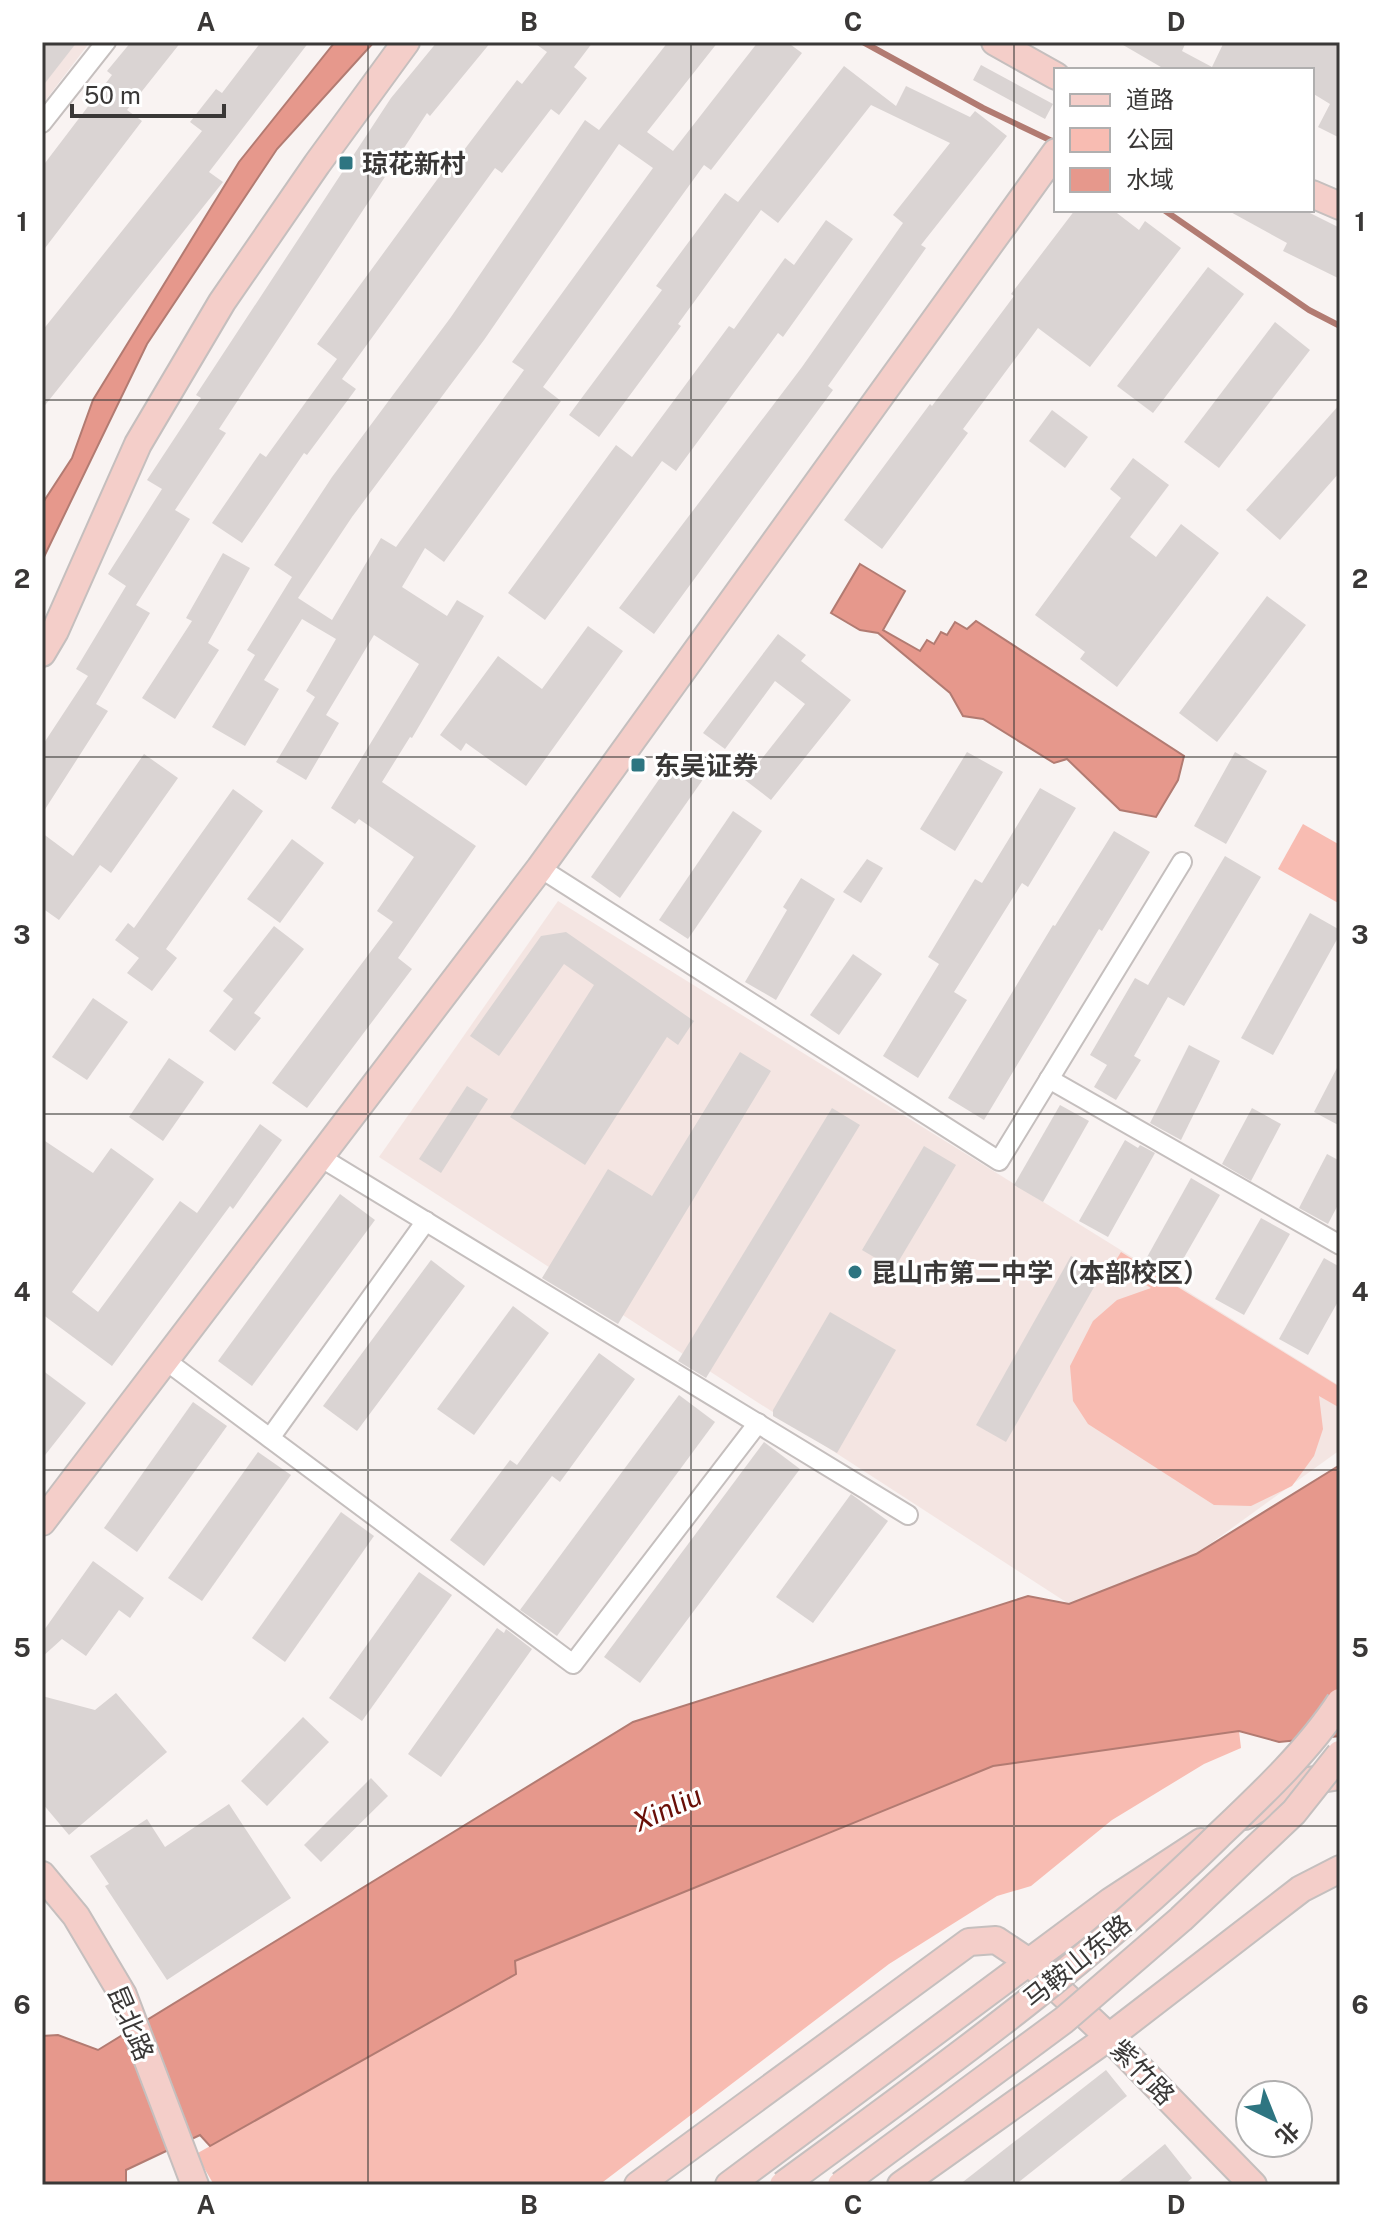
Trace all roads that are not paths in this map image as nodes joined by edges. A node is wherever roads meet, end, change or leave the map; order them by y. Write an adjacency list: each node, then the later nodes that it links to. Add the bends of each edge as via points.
1 (106, 42): 5 (street)
2 (406, 42): 9 (street, via 222,302 138,444)
3 (995, 42): 4 (street)
4 (1054, 75)
5 (42, 123)
6 (1052, 158): 11 (street)
7 (1314, 195): 8 (street)
8 (1340, 206)
9 (42, 653)
10 (1182, 862): 12 (street)
11 (540, 868): 12 (street, via 999,1161); 13 (street)
12 (1049, 1079): 15 (street)
13 (320, 1157): 14 (street); 16 (street)
14 (426, 1221): 17 (street); 18 (street)
15 (1339, 1242)
16 (165, 1360): 18 (street); 20 (street)
17 (758, 1423): 18 (street, via 573,1664); 19 (street)
18 (270, 1438)
19 (908, 1515)
20 (42, 1522)
21 (1340, 1702): 31 (street, 马鞍山东路, bridge, via 1267,1788 1159,1894 953,2060)
22 (1340, 1754): 32 (street, 马鞍山东路, bridge, via 1294,1812 1076,2010)
23 (1340, 1776): 26 (street, via 1308,1781 1210,1836)
24 (1340, 1869): 27 (street, via 1301,1889)
25 (42, 1875): 28 (street, 昆北路, via 76,1916 123,1995)
26 (1029, 1962): 27 (street, 紫竹路); 29 (street, 紫竹路, via 996,1940 969,1942); 30 (street)
27 (1109, 2037): 33 (street); 34 (street, 紫竹路)
28 (195, 2185)
29 (638, 2185)
30 (729, 2185)
31 (783, 2185)
32 (841, 2185)
33 (901, 2185)
34 (1253, 2185)

